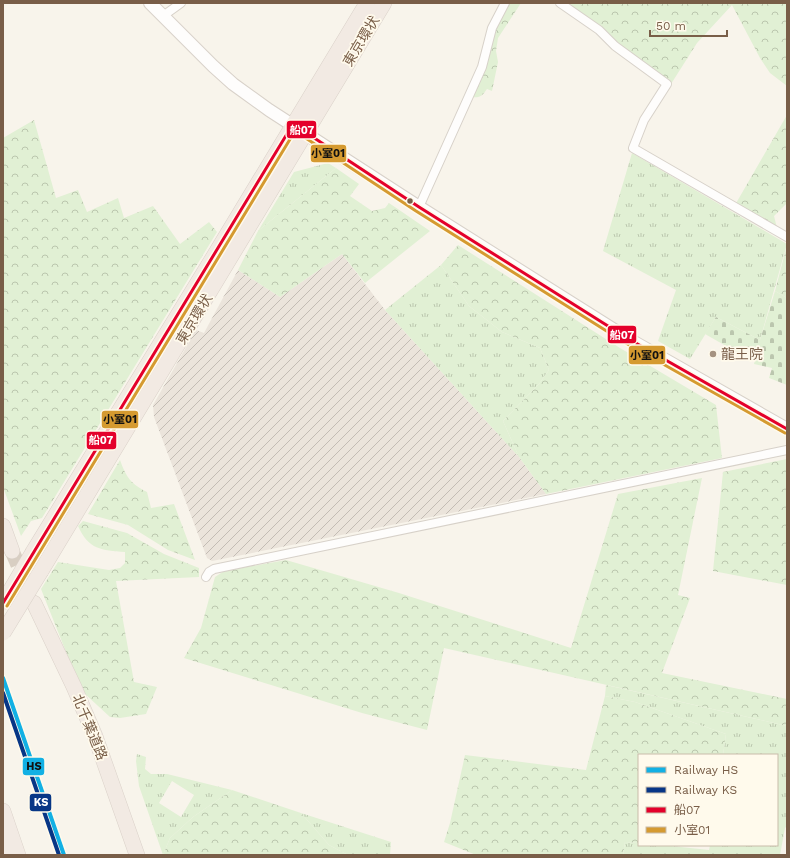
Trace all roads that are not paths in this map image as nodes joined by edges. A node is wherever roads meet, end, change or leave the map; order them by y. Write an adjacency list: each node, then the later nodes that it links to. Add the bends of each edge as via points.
1 (150, 3): 7 (main road)
2 (181, 3): 7 (street)
3 (367, 3): 8 (highway, 東京環状)
4 (384, 3): 8 (highway, 東京環状)
5 (505, 3): 9 (street, via 492,28 482,67)
6 (560, 3): 10 (street, via 668,84 644,120 633,148)
7 (163, 16): 8 (main road, via 233,84)
8 (299, 128): 9 (main road); 14 (highway, 東京環状); 20 (highway, 東京環状, bridge, via 224,270)
9 (419, 207): 11 (main road, via 627,338)
10 (787, 237)
11 (787, 429)
12 (787, 450): 16 (street, via 214,569)
13 (3, 526): 15 (highway)
14 (32, 550): 17 (highway); 18 (highway, 東京環状, bridge)
15 (12, 551)
16 (206, 578)
17 (3, 586)
18 (3, 603)
19 (34, 603): 25 (highway, 北千葉道路, via 95,736)
20 (3, 634)
21 (3, 811): 24 (highway)
22 (3, 843): 23 (highway)
23 (5, 855)
24 (18, 855)
25 (137, 855)

